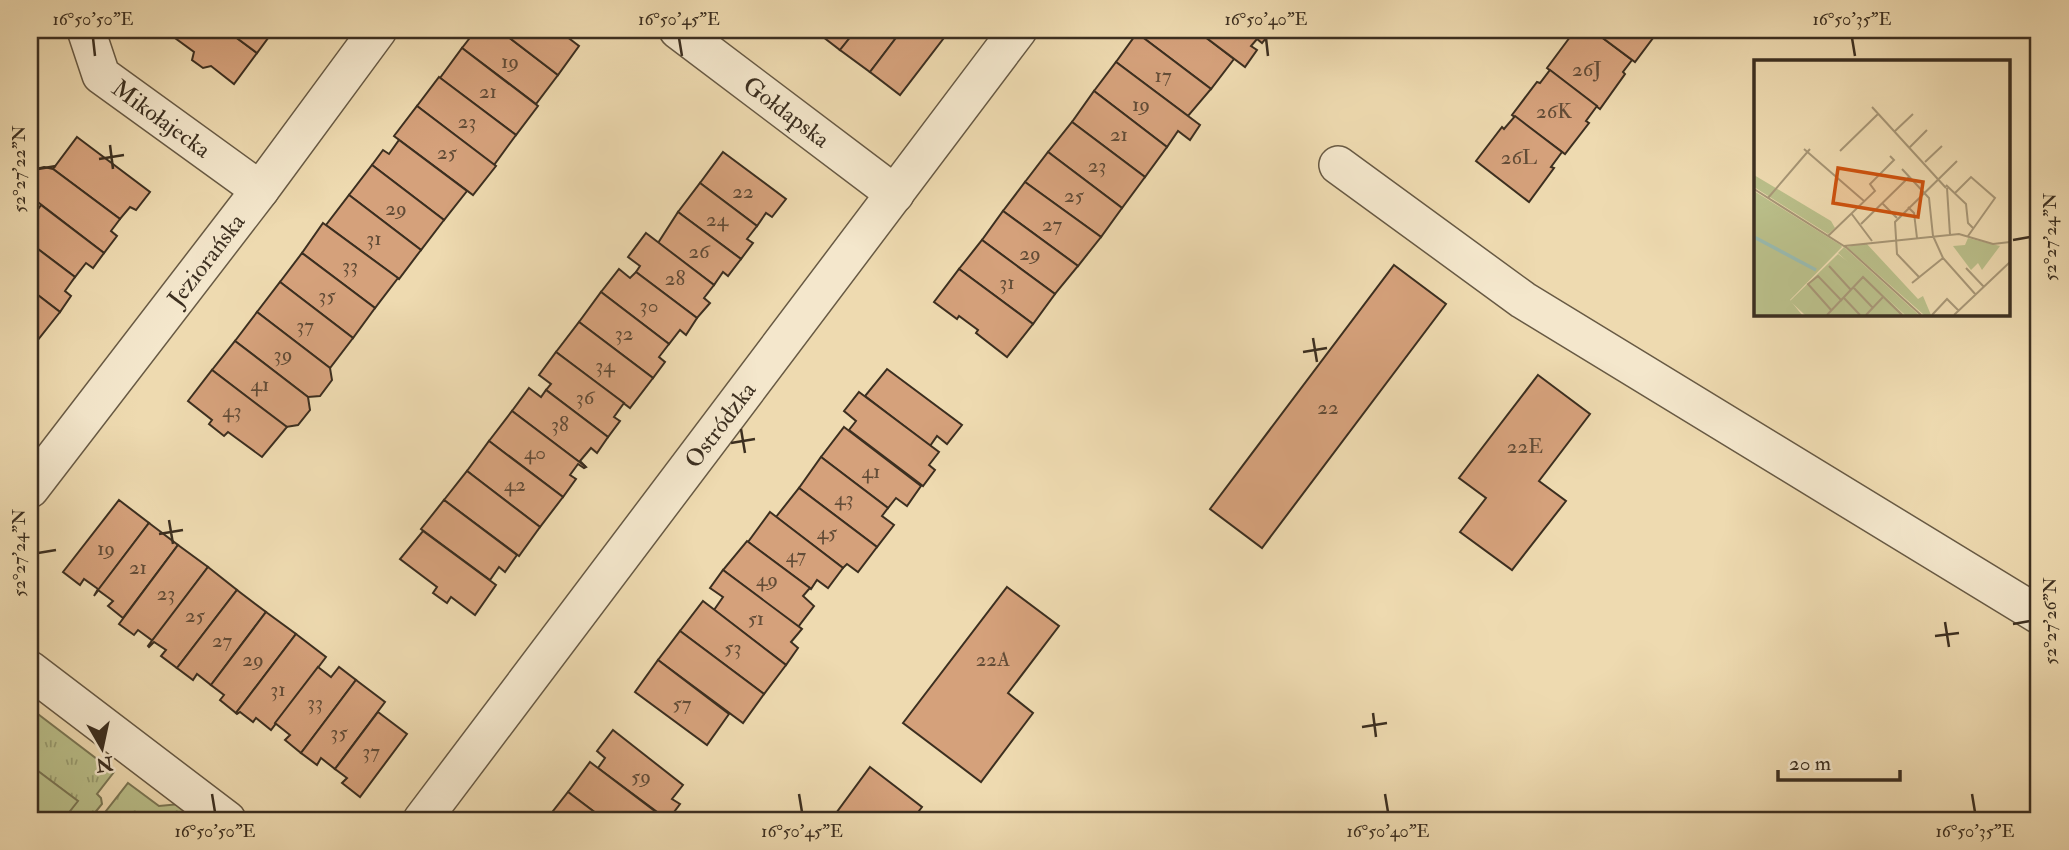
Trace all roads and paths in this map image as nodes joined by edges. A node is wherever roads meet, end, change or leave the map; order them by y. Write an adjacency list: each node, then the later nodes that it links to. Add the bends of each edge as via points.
1 (86, 30): 6 (street, Mikołajecka, via 101,75)
2 (378, 30): 6 (street, Jeziorańska)
3 (678, 30): 7 (street, Gołdapska)
4 (1018, 30): 7 (street, Ostródzka)
5 (1338, 165): 9 (street, via 1523,300)
6 (260, 190): 8 (street, Jeziorańska)
7 (895, 194): 12 (street, Ostródzka)
8 (30, 489)
9 (2039, 615)
10 (30, 670): 11 (street)
11 (227, 820)
12 (422, 820)

